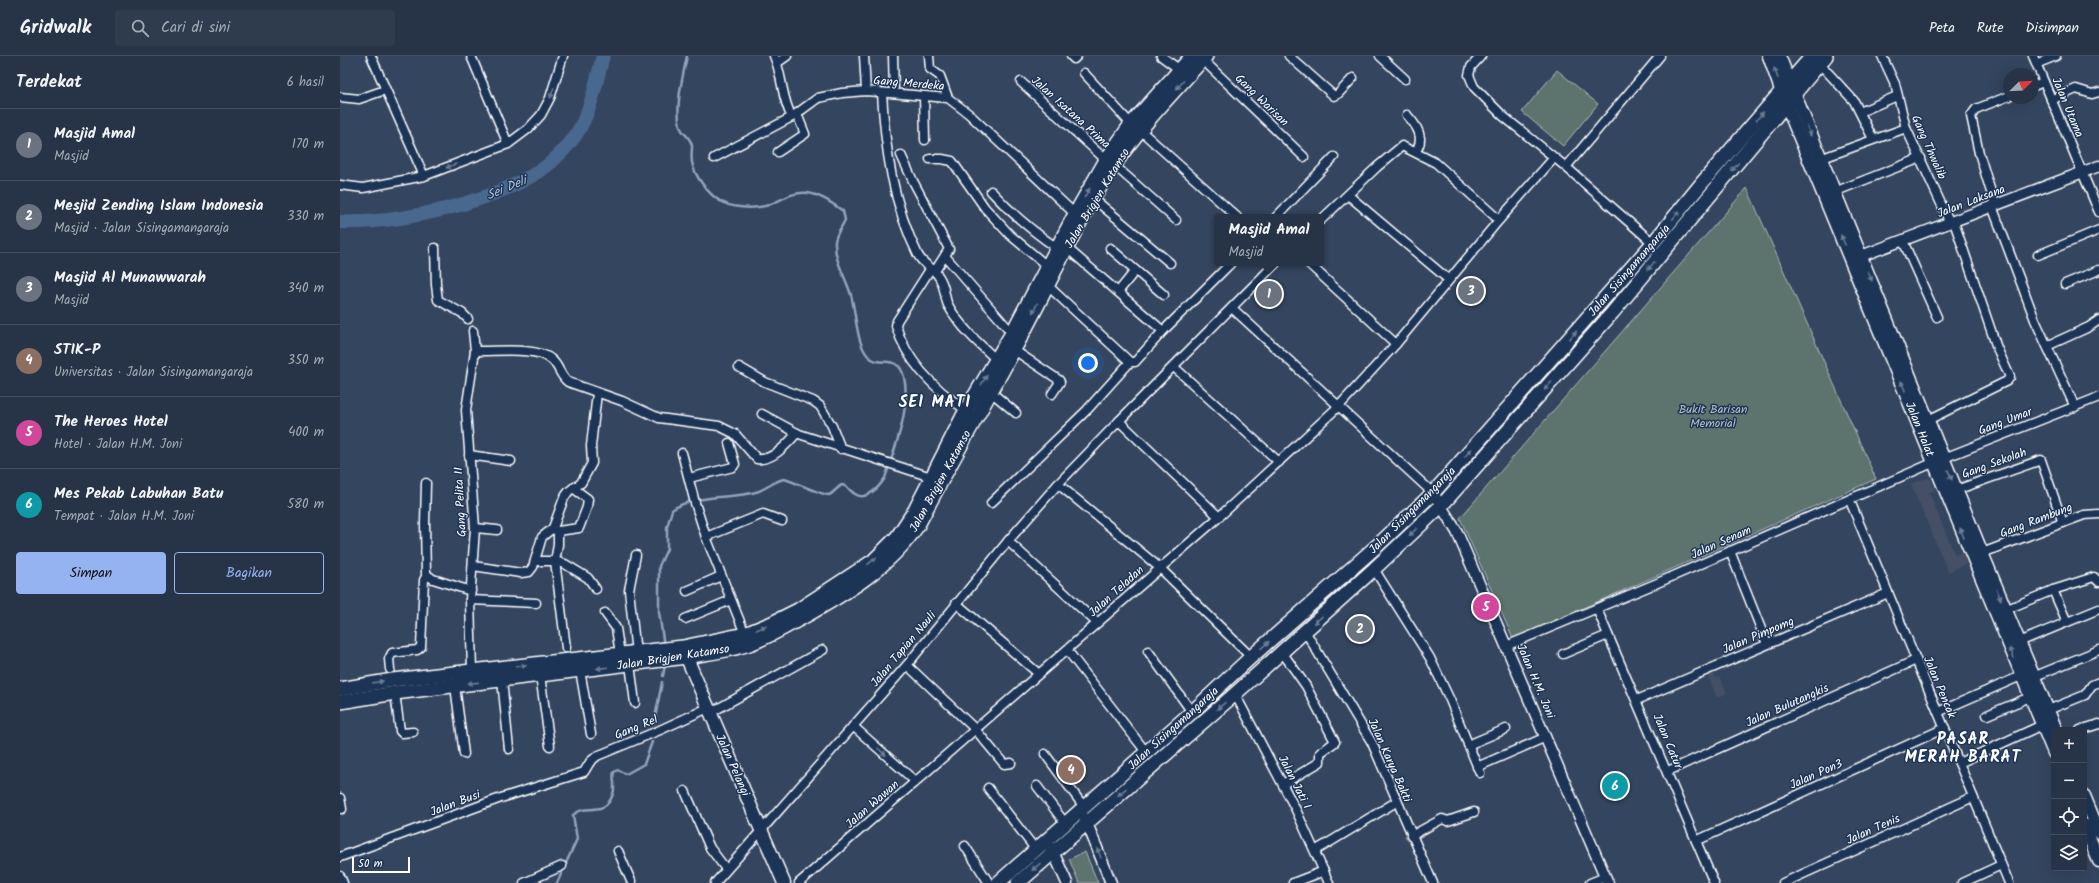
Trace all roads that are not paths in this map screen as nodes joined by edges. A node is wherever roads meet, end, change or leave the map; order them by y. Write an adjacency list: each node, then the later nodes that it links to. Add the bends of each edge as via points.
1 (371, 56): 30 (street)
2 (471, 56): 49 (street)
3 (563, 56): 49 (street, one-way to 49, via 550,98 541,115 528,130)
4 (787, 56): 21 (street)
5 (864, 56): 31 (street)
6 (893, 56): 34 (street)
7 (929, 56): 39 (street, via 930,69 940,76)
8 (1071, 56): 9 (street, via 1074,59)
9 (1077, 56)
10 (1161, 56): 23 (street)
11 (1289, 56): 25 (street, via 1333,95 1338,94)
12 (1380, 56): 26 (street)
13 (1481, 56): 58 (street, via 1471,66 1469,75 1474,87)
14 (1660, 56): 62 (street)
15 (1769, 56): 35 (main road, one-way to 15)
16 (1779, 56): 35 (main road)
17 (1882, 56): 37 (street, Gang Thwalib, via 1895,84)
18 (2056, 56): 22 (street)
19 (1200, 57): 23 (main road, Jalan Brigjen Katamso); 45 (main road, Jalan Brigjen Katamso, one-way to 45); 53 (street, Gang Warisan)
20 (1819, 59): 35 (main road, Jalan Sisingamangaraja); 42 (street, via 1846,90)
21 (776, 60): 44 (street, via 785,98)
22 (2035, 60): 28 (street, Jalan Utama)
23 (1180, 70): 45 (main road, Jalan Brigjen Katamso)
24 (1084, 73): 45 (street)
25 (1354, 78)
26 (1405, 79)
27 (1021, 82): 60 (street, Jalan Isatana Prima)
28 (2044, 82): 29 (street); 41 (street, Jalan Utama)
29 (2039, 84)
30 (385, 90): 38 (street, via 359,99); 64 (street)
31 (866, 92): 32 (street, Gang Merdeka); 44 (street, Gang Merdeka, via 818,98)
32 (882, 92): 34 (street, Gang Merdeka); 93 (street, via 884,129 896,198 919,256)
33 (2099, 92): 41 (street, via 2092,94 2076,89)
34 (894, 93): 36 (street, Gang Merdeka)
35 (1788, 93): 59 (main road, Jalan Halat, one-way to 59); 81 (main road, Jalan Sisingamangaraja); 87 (main road, Jalan Halat, one-way to 35)
36 (924, 96): 39 (street, Gang Merdeka); 48 (street)
37 (1897, 96): 42 (street); 46 (street, Gang Thwalib)
38 (340, 97)
39 (948, 98): 72 (street, Gang Merdeka, via 969,114)
40 (2003, 98): 70 (street, via 1976,109 1971,116)
41 (2052, 100): 63 (street, Jalan Utama)
42 (1860, 112): 47 (street)
43 (1407, 115): 51 (street, via 1415,123 1420,136 1420,145)
44 (795, 116): 50 (street, via 805,134); 55 (street, Gang Merdeka)
45 (1136, 127): 60 (main road, Jalan Brigjen Katamso); 73 (street)
46 (1906, 128): 47 (street); 56 (street, Gang Thwalib)
47 (1873, 139): 59 (street)
48 (925, 140)
49 (508, 144): 64 (street, one-way to 64)
50 (778, 152)
51 (1415, 152): 68 (street, via 1400,147); 77 (street, via 1436,164)
52 (901, 154): 86 (street, via 946,242 949,249)
53 (1304, 156)
54 (1334, 157): 74 (street)
55 (714, 158)
56 (1920, 158): 67 (street); 78 (street, Gang Thwalib)
57 (930, 159): 89 (street, via 952,162 985,208 1010,235)
58 (1553, 159): 62 (street); 77 (street, Jalan Teladan)
59 (1820, 159): 67 (main road, Jalan Halat)
60 (1110, 162): 69 (main road, Jalan Brigjen Katamso); 72 (main road, Jalan Brigjen Katamso, one-way to 60); 76 (street, Jalan Isatana Prima)
61 (2099, 166): 63 (street, Jalan Laksana)
62 (1566, 168): 81 (street)
63 (2083, 173): 70 (street, Jalan Laksana); 71 (street, Jalan Utama)
64 (424, 176): 65 (street, via 364,188)
65 (340, 185)
66 (991, 191): 83 (street, via 1033,231)
67 (1834, 192): 87 (main road, Jalan Halat)
68 (1348, 195): 75 (street); 96 (street)
69 (1094, 199): 83 (main road, Jalan Brigjen Katamso); 88 (street)
70 (1994, 206): 78 (street, Jalan Laksana); 109 (street, via 2035,320)
71 (2099, 212)
72 (1074, 214): 83 (main road, Jalan Brigjen Katamso)
73 (1234, 214)
74 (1279, 214)
75 (1324, 217)
76 (1176, 220)
77 (1499, 220): 96 (street, Jalan Teladan)
78 (1952, 223): 80 (street, Jalan Laksana); 127 (street, Gang Thwalib, via 2010,377 2007,381)
79 (2099, 230): 85 (street)
80 (1903, 241): 87 (street, Jalan Laksana); 102 (street)
81 (1658, 247): 112 (main road, Jalan Sisingamangaraja, one-way to 81); 115 (main road, Jalan Sisingamangaraja, one-way to 115, via 1613,312)
82 (435, 248): 103 (street, via 439,302 462,313)
83 (1062, 248): 89 (main road, Jalan Brigjen Katamso); 98 (main road, Jalan Brigjen Katamso); 99 (street)
84 (1110, 248): 95 (street)
85 (2038, 255)
86 (945, 256): 93 (street); 107 (street)
87 (1857, 258): 127 (main road, Jalan Halat, one-way to 127); 134 (main road, Jalan Halat, one-way to 87)
88 (1170, 263)
89 (1047, 266): 107 (main road, Jalan Brigjen Katamso)
90 (1227, 266): 106 (street)
91 (1273, 266): 101 (street)
92 (1311, 266): 108 (street)
93 (933, 270): 113 (street, via 946,290 948,304 955,317); 124 (street, via 896,326 911,357 925,376 946,396)
94 (2099, 270): 97 (street)
95 (1135, 271): 99 (street); 100 (street)
96 (1449, 280): 108 (street, Jalan Teladan)
97 (2065, 284)
98 (1047, 285): 110 (main road, Jalan Brigjen Katamso, one-way to 110); 114 (street)
99 (1118, 292): 106 (street)
100 (1164, 295)
101 (1232, 308): 117 (street); 122 (street)
102 (1937, 317)
103 (468, 319)
104 (2099, 320): 109 (street)
105 (473, 331): 111 (street, Gang Pelita II)
106 (1163, 331): 114 (street, via 1135,362)
107 (1012, 333): 113 (main road, Jalan Brigjen Katamso)
108 (1396, 344): 122 (street, Jalan Teladan)
109 (2047, 346): 123 (street)
110 (1014, 350): 118 (main road, Jalan Brigjen Katamso); 120 (street, via 1059,380)
111 (475, 351): 119 (street, via 543,354 553,360 559,373 568,382); 133 (street, Gang Pelita II, via 466,410)
112 (1555, 355): 115 (main road); 143 (main road, Jalan Sisingamangaraja, one-way to 112)
113 (997, 360): 124 (main road, Jalan Brigjen Katamso, one-way to 113)
114 (1130, 362): 145 (street, via 1087,410)
115 (1566, 365): 146 (main road, Jalan Sisingamangaraja, one-way to 146)
116 (739, 367): 131 (street, via 765,382 820,406 832,426)
117 (1174, 367): 128 (street); 136 (street)
118 (990, 391): 124 (main road, Jalan Brigjen Katamso); 125 (street)
119 (597, 393): 129 (street, via 622,401 655,417 723,428 735,434 757,459 772,456); 141 (street, via 590,446 592,463 581,483)
120 (1052, 394)
121 (2099, 397): 123 (street, Gang Umar)
122 (1340, 405): 136 (street, Jalan Teladan); 143 (street)
123 (2075, 407): 134 (street, Gang Umar)
124 (971, 413): 137 (main road, Jalan Brigjen Katamso); 195 (main road, Jalan Brigjen Katamso, via 918,525 878,570 825,605 764,638 734,648)
125 (1016, 413)
126 (762, 414): 129 (street)
127 (1928, 420): 134 (main road, Jalan Halat)
128 (1119, 421): 140 (street, Jalan Tapian Nauli); 148 (street)
129 (797, 433): 131 (street)
130 (729, 443): 138 (street, via 735,464 733,467)
131 (840, 449): 137 (street)
132 (682, 453): 138 (street)
133 (469, 455): 135 (street); 151 (street, Gang Pelita II)
134 (1938, 460): 142 (main road, Jalan Halat, one-way to 142); 144 (street, Jalan Senam); 207 (main road, Jalan Halat, one-way to 134)
135 (511, 461)
136 (1279, 462): 148 (street, Jalan Teladan)
137 (931, 477): 184 (main road, Jalan Brigjen Katamso, one-way to 137, via 798,610 873,561 907,523)
138 (689, 478): 154 (street)
139 (426, 483): 164 (street)
140 (1058, 484): 155 (street, Jalan Tapian Nauli); 162 (street)
141 (574, 488): 153 (street, via 558,508); 153 (street, via 586,497 587,507 578,529)
142 (1956, 490): 150 (street, Gang Sekolah, via 2039,460 2050,482); 157 (main road, Jalan Halat)
143 (1433, 493): 146 (street, Jalan H.M. Joni); 198 (main road, Jalan Sisingamangaraja, one-way to 143)
144 (1850, 500): 156 (street, Jalan Senam); 171 (street, Jalan Pencak)
145 (991, 503)
146 (1442, 505): 163 (main road, Jalan Sisingamangaraja, one-way to 163); 188 (street, Jalan H.M. Joni, via 1457,532)
147 (2099, 514): 150 (street, Gang Rambung, via 2084,515)
148 (1219, 517): 162 (street, Jalan Teladan)
149 (782, 521): 154 (street, via 763,514)
150 (2063, 523): 157 (street, Gang Rambung)
151 (475, 528): 152 (street); 161 (street, Gang Pelita II)
152 (497, 530)
153 (555, 530): 159 (street, via 542,537); 160 (street)
154 (706, 537): 165 (street)
155 (1008, 541): 175 (street, Jalan Tapian Nauli); 182 (street)
156 (1730, 551): 176 (street, Jalan Senam); 187 (street)
157 (1982, 553): 178 (main road, Jalan Halat, one-way to 178)
158 (636, 555): 199 (street, via 629,590)
159 (535, 561): 160 (street); 161 (street, via 532,570 525,573)
160 (555, 561): 167 (street, via 588,578); 189 (street)
161 (473, 566): 169 (street, Gang Pelita II)
162 (1160, 568): 182 (street, Jalan Teladan); 198 (street)
163 (1374, 569): 183 (main road, Jalan Sisingamangaraja, one-way to 183); 234 (street, via 1430,658)
164 (427, 575): 169 (street); 202 (street, via 424,580 421,646 417,650 392,653 389,659)
165 (721, 576): 170 (street); 173 (street)
166 (2097, 580): 168 (street)
167 (596, 589)
168 (2053, 590): 178 (street); 181 (street)
169 (471, 591): 172 (street, Gang Pelita II)
170 (687, 591)
171 (1888, 593): 187 (street, Jalan Pimpomg); 200 (street, Jalan Pencak)
172 (470, 600): 174 (street); 204 (street, Gang Pelita II)
173 (731, 600): 180 (street); 184 (street)
174 (536, 603)
175 (956, 603): 201 (street, Jalan Tapian Nauli); 205 (street)
176 (1597, 609): 185 (street, Jalan Catur); 188 (street, Jalan Senam)
177 (2099, 609): 181 (street)
178 (2005, 610): 186 (main road, Jalan Halat)
179 (606, 613): 196 (street, via 616,628)
180 (685, 619)
181 (2067, 622): 186 (street)
182 (1097, 623): 191 (street, Jalan Teladan)
183 (1305, 631): 194 (main road, Jalan Sisingamangaraja); 253 (street, Jalan Karya Bakti, via 1367,733)
184 (745, 634): 195 (main road, Jalan Brigjen Katamso)
185 (1608, 635): 197 (street); 215 (street, Jalan Catur)
186 (2019, 642): 207 (main road, Jalan Halat)
187 (1767, 644): 215 (street, Jalan Pimpomg)
188 (1506, 646): 233 (street, Jalan H.M. Joni)
189 (566, 648)
190 (823, 650): 219 (street, Gang Rel)
191 (1067, 650): 205 (street, Jalan Teladan); 238 (street)
192 (2099, 650): 207 (street)
193 (1148, 651): 220 (street)
194 (1282, 652): 213 (main road, Jalan Sisingamangaraja); 246 (street, via 1306,686 1335,740 1334,744 1319,754 1320,762)
195 (678, 653): 199 (main road, Jalan Brigjen Katamso); 219 (main road, Jalan Pelangi)
196 (620, 654): 199 (main road, Jalan Brigjen Katamso); 204 (main road, Jalan Brigjen Katamso, one-way to 196)
197 (1563, 654)
198 (1252, 656): 220 (main road, Jalan Sisingamangaraja)
199 (633, 658): 203 (main road, Jalan Brigjen Katamso, one-way to 203); 217 (street)
200 (1916, 660): 221 (street, Jalan Pencak); 243 (street, Jalan Bulutangkis)
201 (907, 665): 225 (street, Jalan Tapian Nauli); 229 (street)
202 (390, 670)
203 (580, 670): 206 (main road, Jalan Brigjen Katamso); 232 (street)
204 (472, 671): 211 (main road, Jalan Brigjen Katamso, one-way to 204)
205 (1039, 674): 229 (street, Jalan Teladan)
206 (540, 675): 208 (main road, Jalan Brigjen Katamso); 235 (street)
207 (2027, 676): 214 (main road, Jalan Halat); 218 (main road, Jalan Halat); 221 (street)
208 (502, 680): 210 (main road, Jalan Brigjen Katamso, one-way to 210); 237 (street)
209 (2099, 682): 218 (street, via 2092,685 2085,695)
210 (455, 686): 212 (main road, Jalan Brigjen Katamso); 239 (street)
211 (340, 689)
212 (395, 693): 216 (main road, Jalan Brigjen Katamso); 231 (street, via 400,731)
213 (1235, 694): 246 (street, Jalan Jati I); 259 (main road, Jalan Sisingamangaraja, one-way to 259)
214 (2030, 697): 222 (street); 224 (main road, Jalan Halat)
215 (1637, 700): 243 (street, Jalan Catur)
216 (340, 702)
217 (635, 703)
218 (2048, 710): 226 (main road, Jalan Halat)
219 (709, 711): 244 (street, Gang Rel, via 597,756 584,772); 260 (main road, Jalan Pelangi)
220 (1192, 712): 238 (main road, Jalan Sisingamangaraja)
221 (1938, 712): 227 (street, Jalan Pencak)
222 (1987, 715)
223 (2099, 724): 228 (street)
224 (2042, 725): 236 (main road, Jalan Halat); 241 (street)
225 (853, 726): 245 (street, Jalan Wawan, one-way to 245); 260 (street, Jalan Tapian Nauli)
226 (2055, 727)
227 (1945, 728): 241 (street, Jalan Pencak); 264 (street, Jalan Pon3)
228 (2087, 728)
229 (975, 729): 242 (street, via 1004,764); 245 (street, Jalan Teladan)
230 (1506, 729): 234 (street)
231 (413, 732)
232 (591, 734)
233 (1546, 737): 234 (street, via 1479,770); 277 (street, Jalan H.M. Joni)
234 (1468, 745)
235 (550, 746)
236 (2051, 746)
237 (509, 749)
238 (1146, 752): 255 (main road, Jalan Sisingamangaraja)
239 (464, 754)
240 (1045, 754): 255 (street)
241 (1959, 762): 250 (street, Jalan Pencak)
242 (1012, 763)
243 (1668, 771): 264 (street, Jalan Catur)
244 (579, 774): 270 (street, Jalan Busi, via 501,798)
245 (916, 782): 283 (street, Jalan Wawan)
246 (1283, 784): 269 (street, Jalan Jati I)
247 (1037, 786): 258 (street)
248 (988, 788): 266 (street)
249 (686, 791): 274 (street, via 710,848)
250 (1973, 797): 272 (street, Jalan Pencak); 294 (street, Jalan Tenis)
251 (340, 798): 254 (street)
252 (2085, 799): 257 (main road)
253 (1396, 802): 262 (street, Jalan Karya Bakti); 269 (street)
254 (342, 809)
255 (1082, 809): 258 (main road, Jalan Sisingamangaraja); 259 (street)
256 (1474, 812): 262 (street, via 1448,821 1442,819)
257 (2092, 819): 261 (main road); 271 (main road)
258 (1065, 823): 263 (main road, Jalan Sisingamangaraja)
259 (1087, 823): 268 (main road, Jalan Sisingamangaraja); 288 (street, one-way to 259)
260 (762, 831): 274 (street, Jalan Tapian Nauli); 282 (main road, Jalan Pelangi)
261 (2099, 832)
262 (1411, 836): 291 (street, Jalan Karya Bakti)
263 (1046, 840): 266 (main road, Jalan Sisingamangaraja); 268 (street)
264 (1696, 841): 293 (street, Jalan Catur)
265 (965, 846): 284 (street)
266 (1036, 850): 285 (main road, Jalan Sisingamangaraja)
267 (618, 851): 278 (street)
268 (1054, 851): 286 (main road, Jalan Sisingamangaraja, one-way to 286); 287 (street)
269 (1315, 851): 275 (street, Jalan Jati I)
270 (340, 857)
271 (2099, 861)
272 (2001, 865): 295 (street); 296 (street, Jalan Pencak)
273 (562, 866): 280 (street)
274 (726, 869): 281 (street, Jalan Tapian Nauli)
275 (1324, 871): 289 (street); 290 (street, Jalan Jati I)
276 (340, 876): 279 (street)
277 (1606, 880): 292 (street)
278 (631, 882)
279 (343, 883)
280 (524, 883)
281 (715, 883)
282 (784, 883)
283 (799, 883)
284 (989, 883)
285 (998, 883)
286 (1018, 883)
287 (1067, 883)
288 (1111, 883)
289 (1293, 883)
290 (1329, 883)
291 (1433, 883)
292 (1590, 883)
293 (1714, 883)
294 (1783, 883)
295 (1962, 883)
296 (2009, 883)

